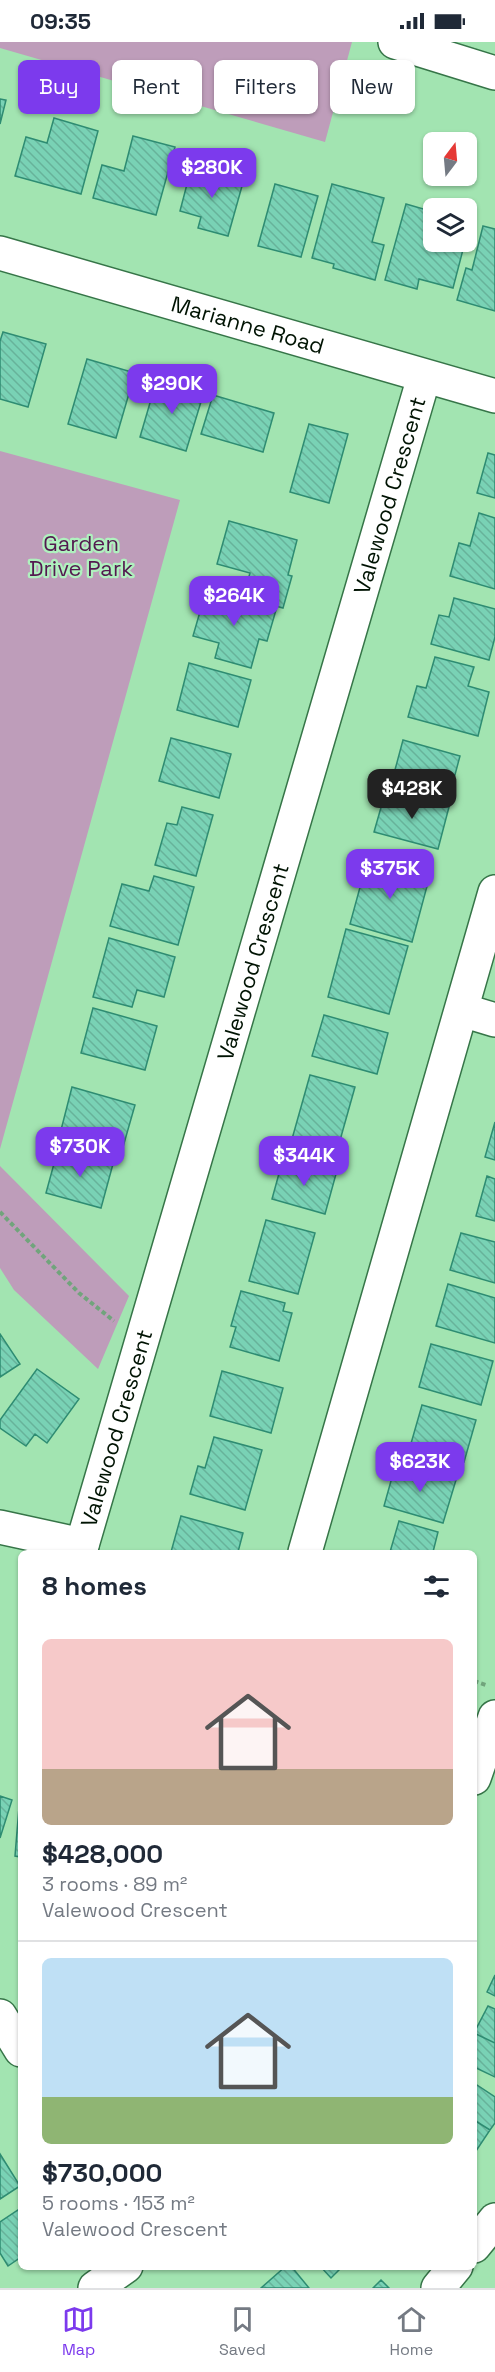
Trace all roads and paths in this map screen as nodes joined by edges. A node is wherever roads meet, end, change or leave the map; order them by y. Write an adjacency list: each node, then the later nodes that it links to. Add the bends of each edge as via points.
1 (395, 42): 2 (street)
2 (495, 73)
3 (0, 253): 4 (street, Marianne Road)
4 (424, 377): 5 (street, Marianne Road); 10 (street, Valewood Crescent)
5 (495, 396)
6 (495, 892): 7 (street)
7 (462, 1010): 8 (street); 13 (street)
8 (495, 1020)
9 (0, 1212): 10 (path, via 79,1293)
10 (141, 1344): 12 (street, Valewood Crescent)
11 (0, 1527): 12 (street, Valewood Crescent)
12 (81, 1549)
13 (306, 1550)
14 (495, 1718): 15 (street)
15 (477, 1769)
16 (0, 2016): 17 (street)
17 (18, 2045)
18 (495, 2220): 19 (street)
19 (477, 2242)
20 (120, 2270): 22 (street)
21 (453, 2270): 23 (street)
22 (95, 2288)
23 (438, 2288)

